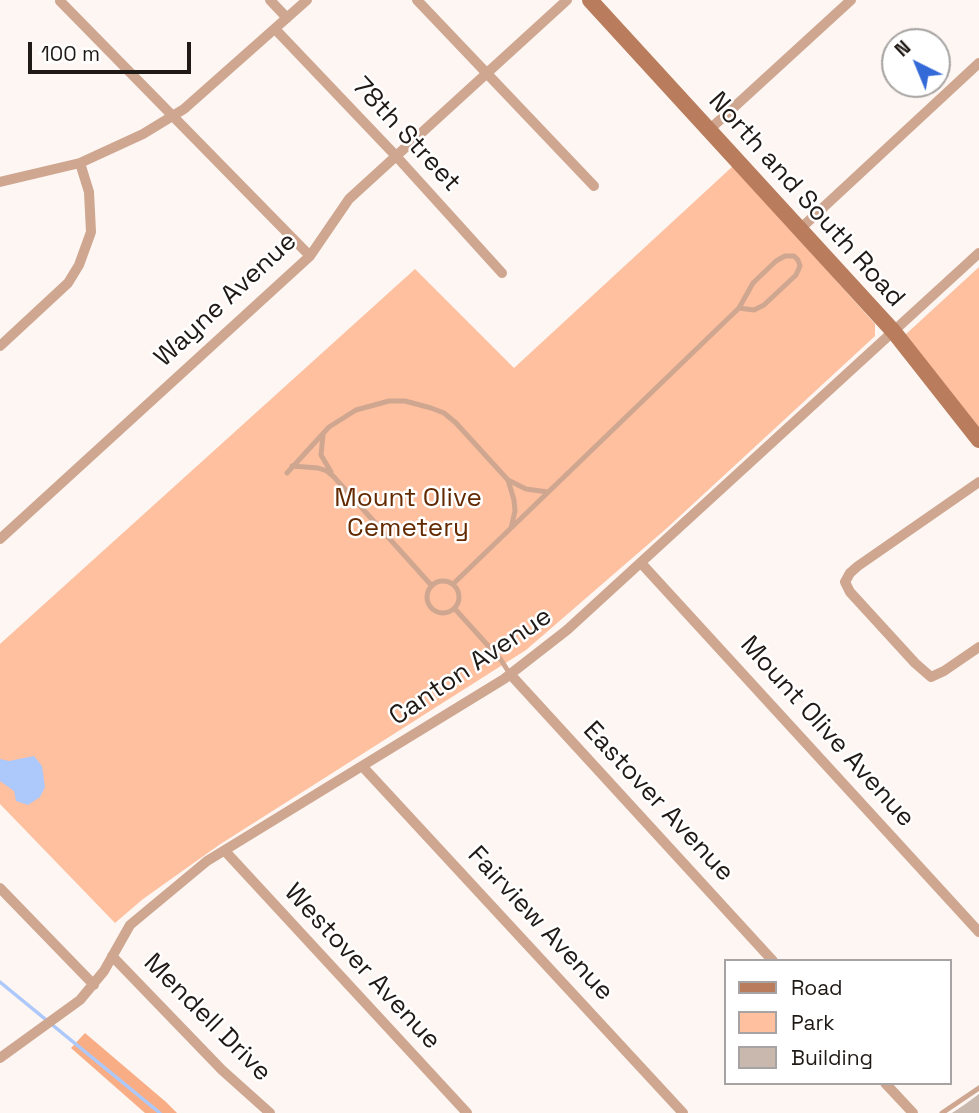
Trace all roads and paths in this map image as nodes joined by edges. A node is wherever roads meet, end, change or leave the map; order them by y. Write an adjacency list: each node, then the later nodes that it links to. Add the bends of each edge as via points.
1 (60, 0): 12 (street)
2 (270, 0): 8 (street)
3 (307, 0): 8 (street)
4 (417, 0): 11 (street)
5 (567, 0): 11 (street, Wayne Avenue)
6 (590, 0): 13 (street, North and South Road)
7 (851, 0): 13 (street)
8 (287, 18): 9 (street)
9 (275, 29): 12 (street); 14 (street, 78th Street)
10 (979, 63): 18 (street)
11 (486, 75): 14 (street, Wayne Avenue); 17 (street)
12 (172, 115): 15 (street); 20 (street)
13 (709, 130): 18 (street, North and South Road)
14 (396, 156): 20 (street, Wayne Avenue, via 349,199); 21 (street, 78th Street)
15 (80, 163): 16 (street); 24 (street, via 89,192 91,232 79,265 68,283)
16 (0, 182)
17 (594, 186)
18 (800, 229): 23 (street, North and South Road)
19 (979, 253): 23 (street, Canton Avenue)
20 (310, 256): 34 (street, Wayne Avenue)
21 (502, 273)
22 (739, 308): 22 (lane, via 753,283 776,261 785,256 798,260 796,275 764,305 754,310); 32 (lane)
23 (894, 332): 26 (street, North and South Road); 35 (street, Canton Avenue)
24 (0, 346)
25 (324, 433): 27 (lane); 29 (lane, via 321,454); 30 (lane, via 371,404 405,401 443,413)
26 (979, 440)
27 (292, 466): 28 (lane); 29 (lane, via 318,468)
28 (287, 473)
29 (334, 477): 37 (lane)
30 (508, 480): 32 (lane); 33 (lane, via 515,511)
31 (979, 482): 39 (street, via 850,573 845,582 931,677)
32 (548, 492): 33 (lane)
33 (511, 528): 36 (lane)
34 (0, 539)
35 (641, 563): 40 (street, Canton Avenue); 44 (street, Mount Olive Avenue)
36 (453, 584): 37 (lane, via 442,581); 38 (lane, via 460,598)
37 (432, 586): 38 (lane, via 427,594 431,609 445,614)
38 (455, 609): 40 (lane)
39 (979, 647)
40 (510, 674): 41 (street, Canton Avenue); 46 (street, Eastover Avenue)
41 (363, 767): 42 (street, Canton Avenue); 53 (street, Fairview Avenue)
42 (225, 851): 45 (street, Canton Avenue, via 130,925); 52 (street, Westover Avenue)
43 (0, 888): 47 (street)
44 (979, 932)
45 (112, 956): 47 (street, Canton Avenue); 51 (street, Mendell Drive)
46 (771, 959)
47 (94, 985): 48 (street, Canton Avenue)
48 (0, 1058)
49 (887, 1085): 54 (street)
50 (979, 1088): 55 (lane)
51 (270, 1113)
52 (467, 1113)
53 (683, 1113)
54 (913, 1113)
55 (942, 1113)

